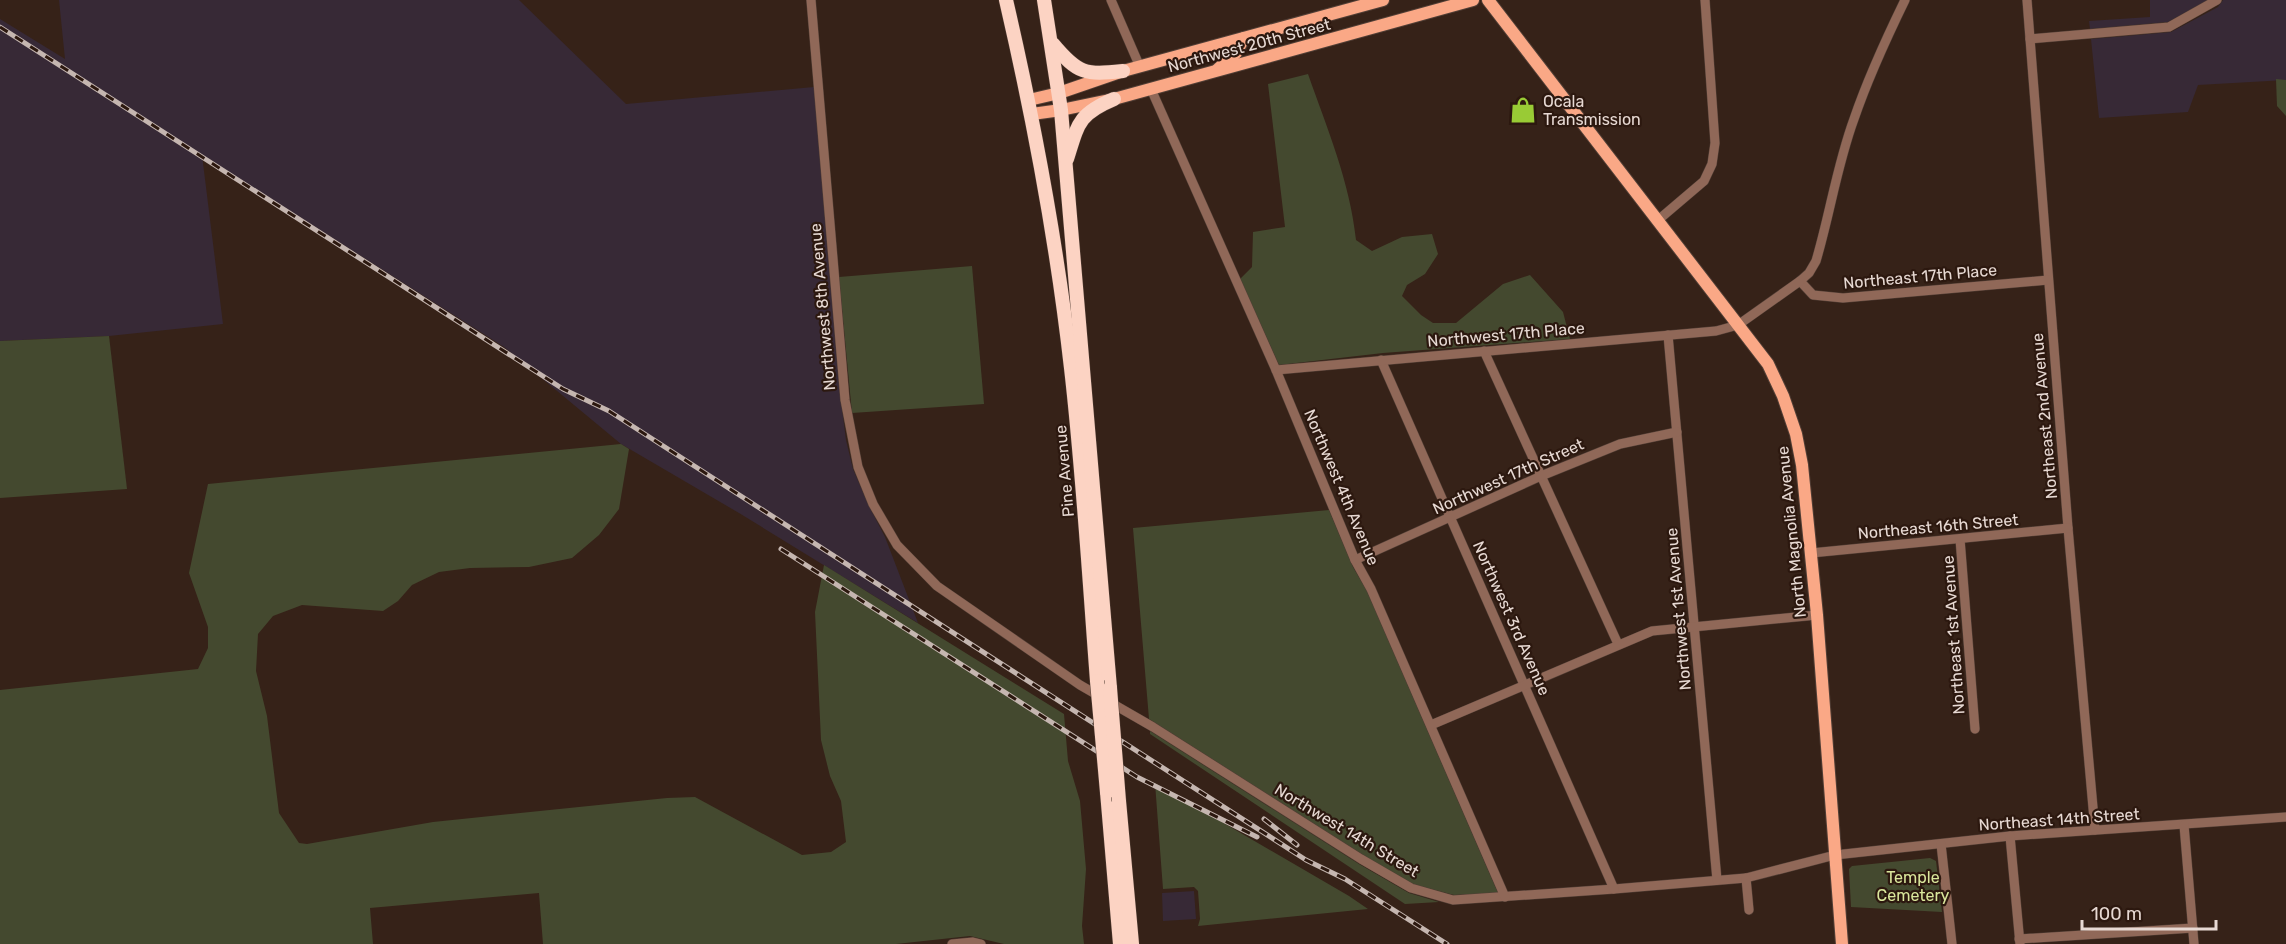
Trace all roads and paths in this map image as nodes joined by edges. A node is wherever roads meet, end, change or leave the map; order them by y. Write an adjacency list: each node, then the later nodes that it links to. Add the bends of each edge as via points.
1 (811, 0): 41 (street, Northwest 8th Avenue, via 851,439 873,504 897,546)
2 (1006, 0): 21 (highway, Pine Avenue)
3 (1044, 0): 14 (highway, Pine Avenue)
4 (1111, 0): 15 (street)
5 (1383, 0): 12 (main road, Northwest 20th Street)
6 (1473, 0): 17 (main road, Northwest 20th Street)
7 (1488, 0): 24 (main road, North Magnolia Avenue)
8 (1705, 0): 24 (street, via 1715,143 1712,164 1704,181)
9 (1905, 0): 28 (street, via 1882,46 1854,119 1816,261)
10 (2027, 0): 13 (street, Northeast 2nd Avenue)
11 (2217, 0): 13 (street, via 2169,27)
12 (1244, 38): 15 (main road, Northwest 20th Street); 17 (main road, via 1236,53)
13 (2030, 39): 27 (street, Northeast 2nd Avenue)
14 (1052, 42): 16 (highway, via 1080,70 1093,74); 19 (highway, Pine Avenue)
15 (1140, 67): 16 (main road, Northwest 20th Street)
16 (1123, 71): 19 (main road, Northwest 20th Street)
17 (1215, 71): 18 (main road, Northwest 20th Street)
18 (1151, 89): 20 (main road, Northwest 20th Street); 33 (street, Northwest 4th Avenue)
19 (1059, 93): 21 (main road, Northwest 20th Street); 22 (highway, Pine Avenue)
20 (1114, 99): 22 (main road, Northwest 20th Street); 23 (highway, via 1084,116)
21 (1030, 107): 22 (main road, Northwest 20th Street); 26 (highway, Pine Avenue)
22 (1060, 110): 23 (highway, Pine Avenue)
23 (1065, 164): 25 (highway, Pine Avenue)
24 (1657, 221): 29 (main road, North Magnolia Avenue)
25 (1076, 279): 26 (highway); 45 (highway, Pine Avenue)
26 (1060, 280): 45 (highway, Pine Avenue)
27 (2048, 280): 28 (street, Northeast 17th Place, via 1843,298 1813,294); 37 (street, Northeast 2nd Avenue)
28 (1800, 281): 29 (street)
29 (1738, 325): 30 (street, Northwest 17th Place, via 1716,332); 39 (main road, North Magnolia Avenue, via 1768,364 1784,396 1802,465)
30 (1668, 335): 31 (street, Northwest 17th Place); 34 (street, Northwest 1st Avenue)
31 (1484, 351): 32 (street, Northwest 17th Place); 35 (street)
32 (1381, 360): 33 (street, Northwest 17th Place); 36 (street, Northwest 3rd Avenue)
33 (1276, 370): 40 (street, Northwest 4th Avenue)
34 (1677, 432): 35 (street, Northwest 17th Street, via 1620,444); 43 (street, Northwest 1st Avenue)
35 (1541, 476): 36 (street, Northwest 17th Street); 44 (street)
36 (1451, 518): 40 (street, Northwest 17th Street); 46 (street, Northwest 3rd Avenue)
37 (2068, 528): 38 (street, Northeast 16th Street); 51 (street, Northeast 2nd Avenue)
38 (1960, 538): 39 (street, Northeast 16th Street); 48 (street, Northeast 1st Avenue)
39 (1811, 553): 42 (main road, North Magnolia Avenue)
40 (1355, 560): 47 (street, Northwest 4th Avenue)
41 (937, 586): 58 (street, Northwest 14th Street, via 1080,685 1411,888 1454,900)
42 (1816, 615): 43 (street); 54 (main road, North Magnolia Avenue)
43 (1694, 627): 44 (street, via 1652,631); 56 (street, Northwest 1st Avenue)
44 (1618, 644): 46 (street)
45 (1104, 684): 64 (highway, Pine Avenue, bridge, via 1107,792); 65 (highway, Pine Avenue, bridge)
46 (1525, 686): 47 (street); 57 (street, Northwest 3rd Avenue)
47 (1431, 725): 58 (street, Northwest 4th Avenue)
48 (1975, 729)
49 (2286, 817): 50 (street, Northeast 14th Street)
50 (2184, 825): 51 (street, Northeast 14th Street); 60 (street)
51 (2095, 830): 52 (street, Northeast 14th Street)
52 (2010, 837): 53 (street, Northeast 14th Street); 61 (street)
53 (1941, 844): 54 (street, Northeast 14th Street); 67 (street)
54 (1835, 855): 55 (street, Northwest 14th Street); 66 (main road, North Magnolia Avenue)
55 (1746, 878): 56 (street, Northwest 14th Street); 59 (street)
56 (1717, 880): 57 (street, Northwest 14th Street)
57 (1614, 889): 58 (street, Northwest 14th Street)
58 (1505, 897)
59 (1749, 910)
60 (2193, 928): 61 (street); 68 (street)
61 (2020, 941)
62 (977, 943): 63 (street)
63 (952, 944)
64 (1120, 944)
65 (1132, 944)
66 (1842, 944)
67 (1952, 944)
68 (2194, 944)

